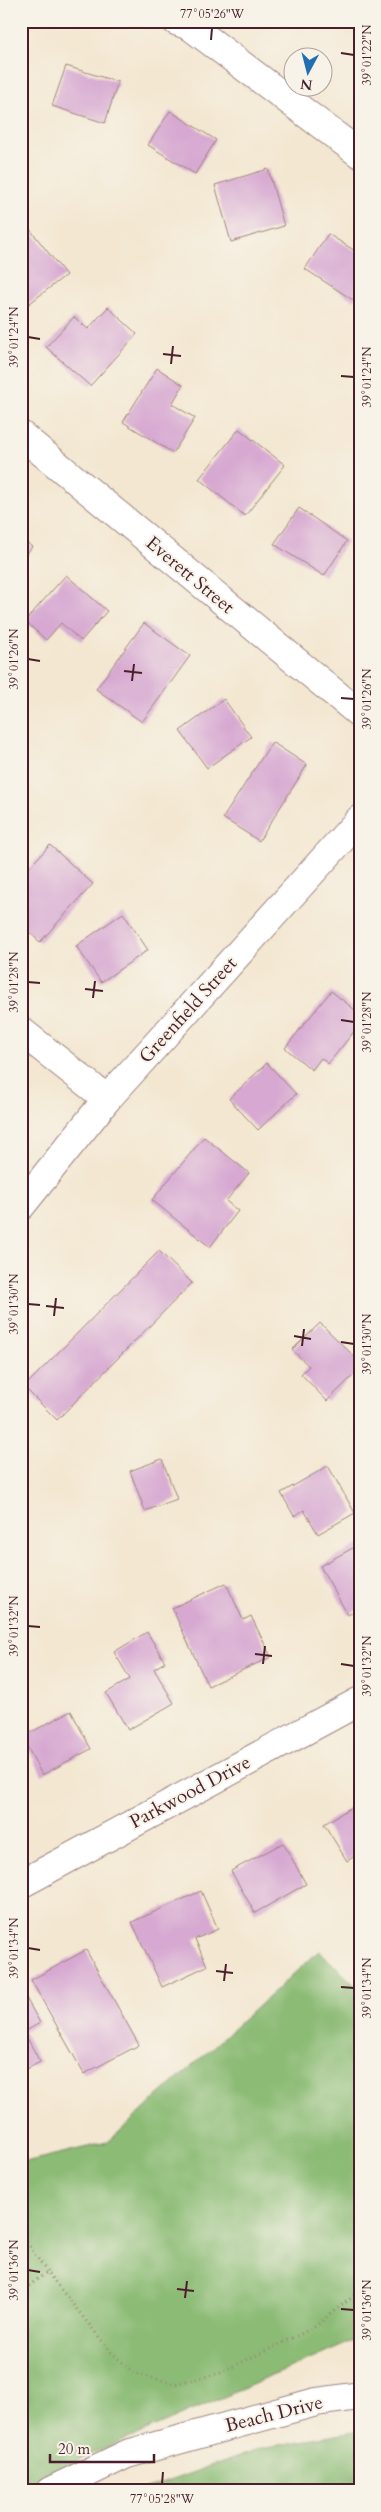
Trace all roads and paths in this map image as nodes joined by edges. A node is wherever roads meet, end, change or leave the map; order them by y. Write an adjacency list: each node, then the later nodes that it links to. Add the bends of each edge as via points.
1 (186, 23): 2 (street)
2 (360, 154)
3 (21, 435): 4 (street, Everett Street)
4 (360, 714)
5 (360, 820): 7 (street, Greenfield Street)
6 (21, 1031): 7 (street)
7 (107, 1100): 8 (street, Greenfield Street)
8 (21, 1206)
9 (360, 1700): 10 (street, Parkwood Drive)
10 (21, 1884)
11 (21, 2234): 12 (path)
12 (47, 2272): 13 (path, via 112,2352 134,2373 175,2384 220,2373 312,2328); 14 (path)
13 (360, 2291)
14 (21, 2292)
15 (360, 2396): 16 (street, Beach Drive, via 316,2402 127,2454)
16 (50, 2491)

